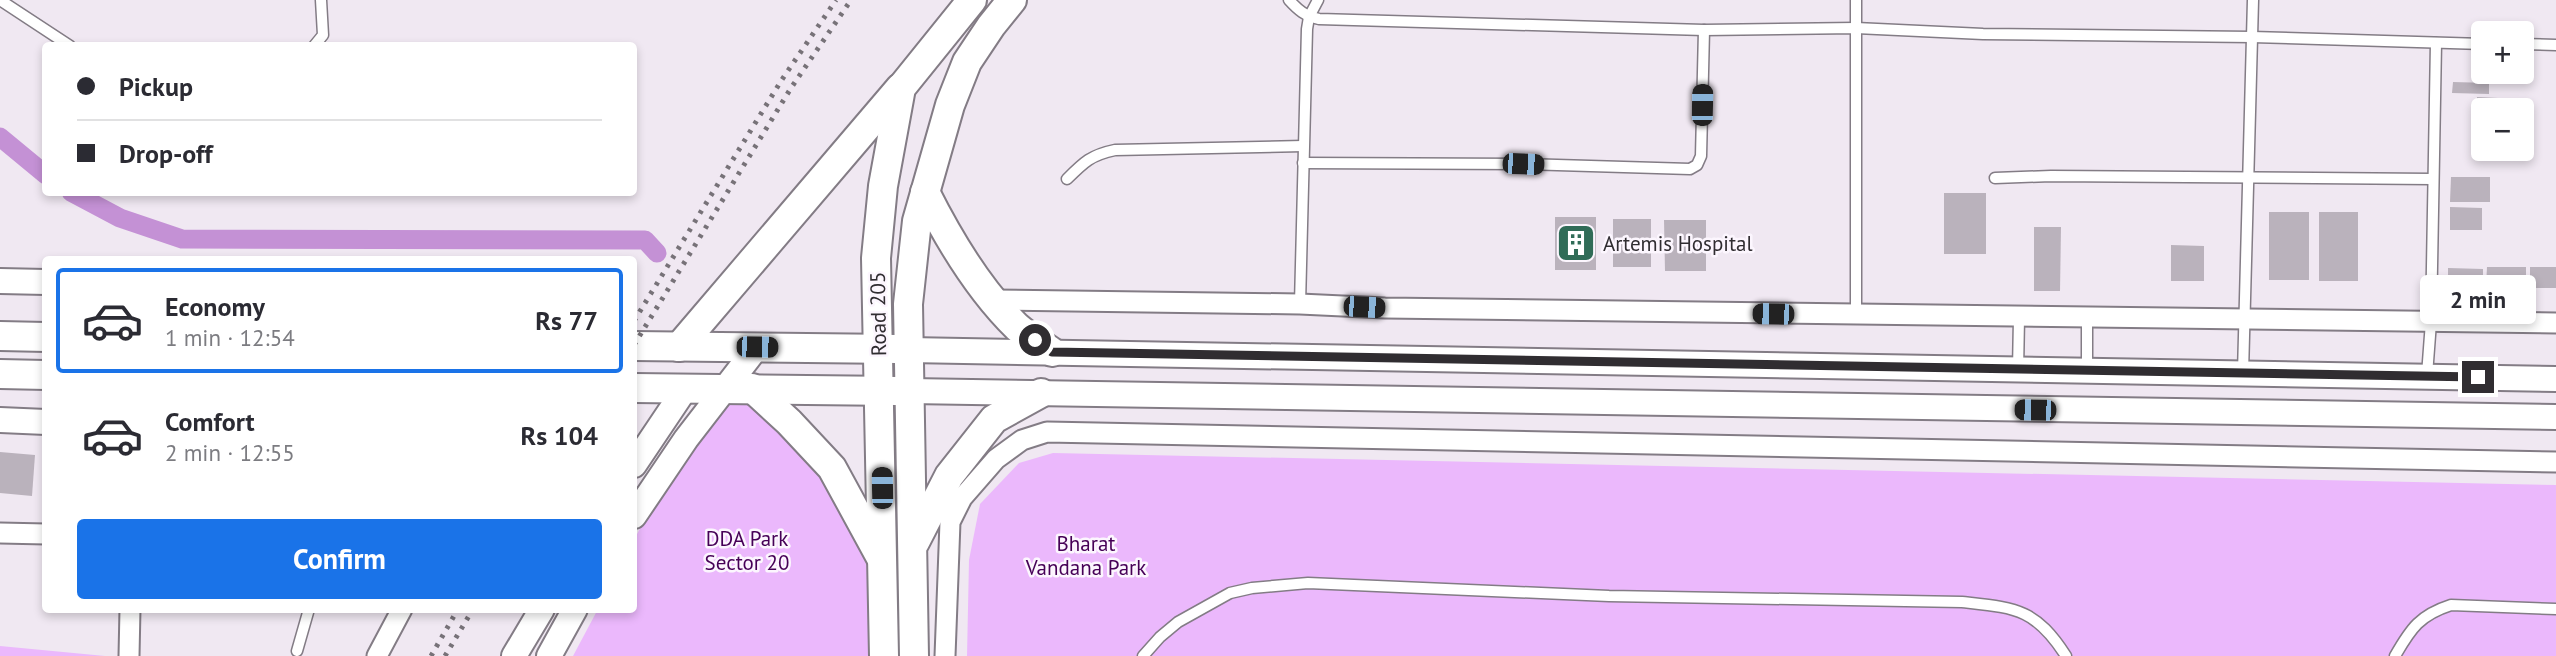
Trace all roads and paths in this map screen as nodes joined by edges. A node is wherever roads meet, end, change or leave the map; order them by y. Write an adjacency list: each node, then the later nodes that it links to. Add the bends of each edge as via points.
1 (0, 0): 13 (lane)
2 (321, 0): 14 (lane, via 323,35)
3 (972, 0): 19 (main road, Road 205)
4 (1012, 0): 26 (main road, Road 205, via 967,62)
5 (1289, 0): 9 (lane)
6 (1318, 0): 9 (lane)
7 (1856, 0): 10 (lane)
8 (2252, 0): 12 (lane)
9 (1309, 17): 11 (lane); 20 (lane)
10 (1856, 28): 11 (lane); 12 (lane); 31 (lane)
11 (1704, 30): 21 (lane, via 1701,156 1690,169)
12 (2252, 37): 15 (lane); 24 (lane)
13 (64, 42)
14 (317, 42)
15 (2436, 43): 16 (lane); 25 (lane)
16 (2471, 44)
17 (2534, 44): 18 (lane)
18 (2556, 45)
19 (901, 88): 40 (main road); 42 (main road, Road 205, via 880,210)
20 (1303, 146): 21 (lane); 22 (lane, via 1115,150 1086,160)
21 (1303, 163): 30 (lane)
22 (1067, 178)
23 (1996, 178): 24 (lane)
24 (2248, 178): 25 (lane); 34 (lane)
25 (2432, 179): 35 (lane)
26 (925, 192): 29 (main road, via 946,233); 43 (main road, Road 205, via 917,221 908,304)
27 (0, 281): 28 (street)
28 (42, 282)
29 (993, 300): 30 (street); 44 (main road, via 1018,328)
30 (1300, 304): 31 (street)
31 (1856, 315): 32 (street)
32 (2019, 318): 33 (street); 45 (lane)
33 (2087, 318): 34 (street); 46 (lane)
34 (2245, 320): 35 (street); 48 (lane)
35 (2431, 322): 36 (street); 50 (lane)
36 (2556, 323)
37 (0, 336): 38 (main road)
38 (42, 337)
39 (637, 346): 40 (main road)
40 (679, 347): 41 (main road)
41 (757, 347): 42 (main road); 53 (street)
42 (878, 349): 43 (main road); 55 (main road, Road 205)
43 (909, 350): 44 (street); 56 (main road, Road 205)
44 (1052, 352): 45 (street)
45 (2018, 370): 46 (street)
46 (2087, 371): 48 (street)
47 (0, 374): 49 (main road)
48 (2243, 374): 50 (street)
49 (42, 375)
50 (2427, 376): 51 (street)
51 (2556, 379)
52 (637, 388): 54 (main road)
53 (740, 388): 54 (main road); 55 (main road); 62 (street); 69 (main road, via 789,422 832,468)
54 (685, 389): 61 (street)
55 (880, 391): 56 (main road); 69 (main road, Road 205)
56 (910, 391): 57 (street); 68 (main road, Road 205)
57 (1041, 393): 58 (street); 68 (main road, via 994,419 949,476)
58 (2556, 417)
59 (0, 421): 60 (street)
60 (42, 422)
61 (644, 433): 62 (street); 63 (street)
62 (686, 439): 65 (street)
63 (637, 455)
64 (2556, 462): 83 (street, via 1047,432 1022,440 996,459 962,498 950,522)
65 (637, 512)
66 (0, 533): 67 (street)
67 (42, 534)
68 (913, 545): 82 (main road, Road 205)
69 (884, 561): 81 (main road, Road 205)
70 (2556, 609): 86 (lane, via 2452,605 2418,621)
71 (130, 613): 77 (street)
72 (308, 613): 76 (lane)
73 (400, 613): 78 (street)
74 (540, 613): 79 (street)
75 (573, 613): 80 (street)
76 (297, 651)
77 (130, 656)
78 (377, 656)
79 (514, 656)
80 (549, 656)
81 (884, 656)
82 (914, 656)
83 (945, 656)
84 (1143, 656): 85 (lane, via 1178,622 1230,593 1308,583 1609,596 1962,602 2006,607 2031,616 2051,633)
85 (2066, 656)
86 (2395, 656)

